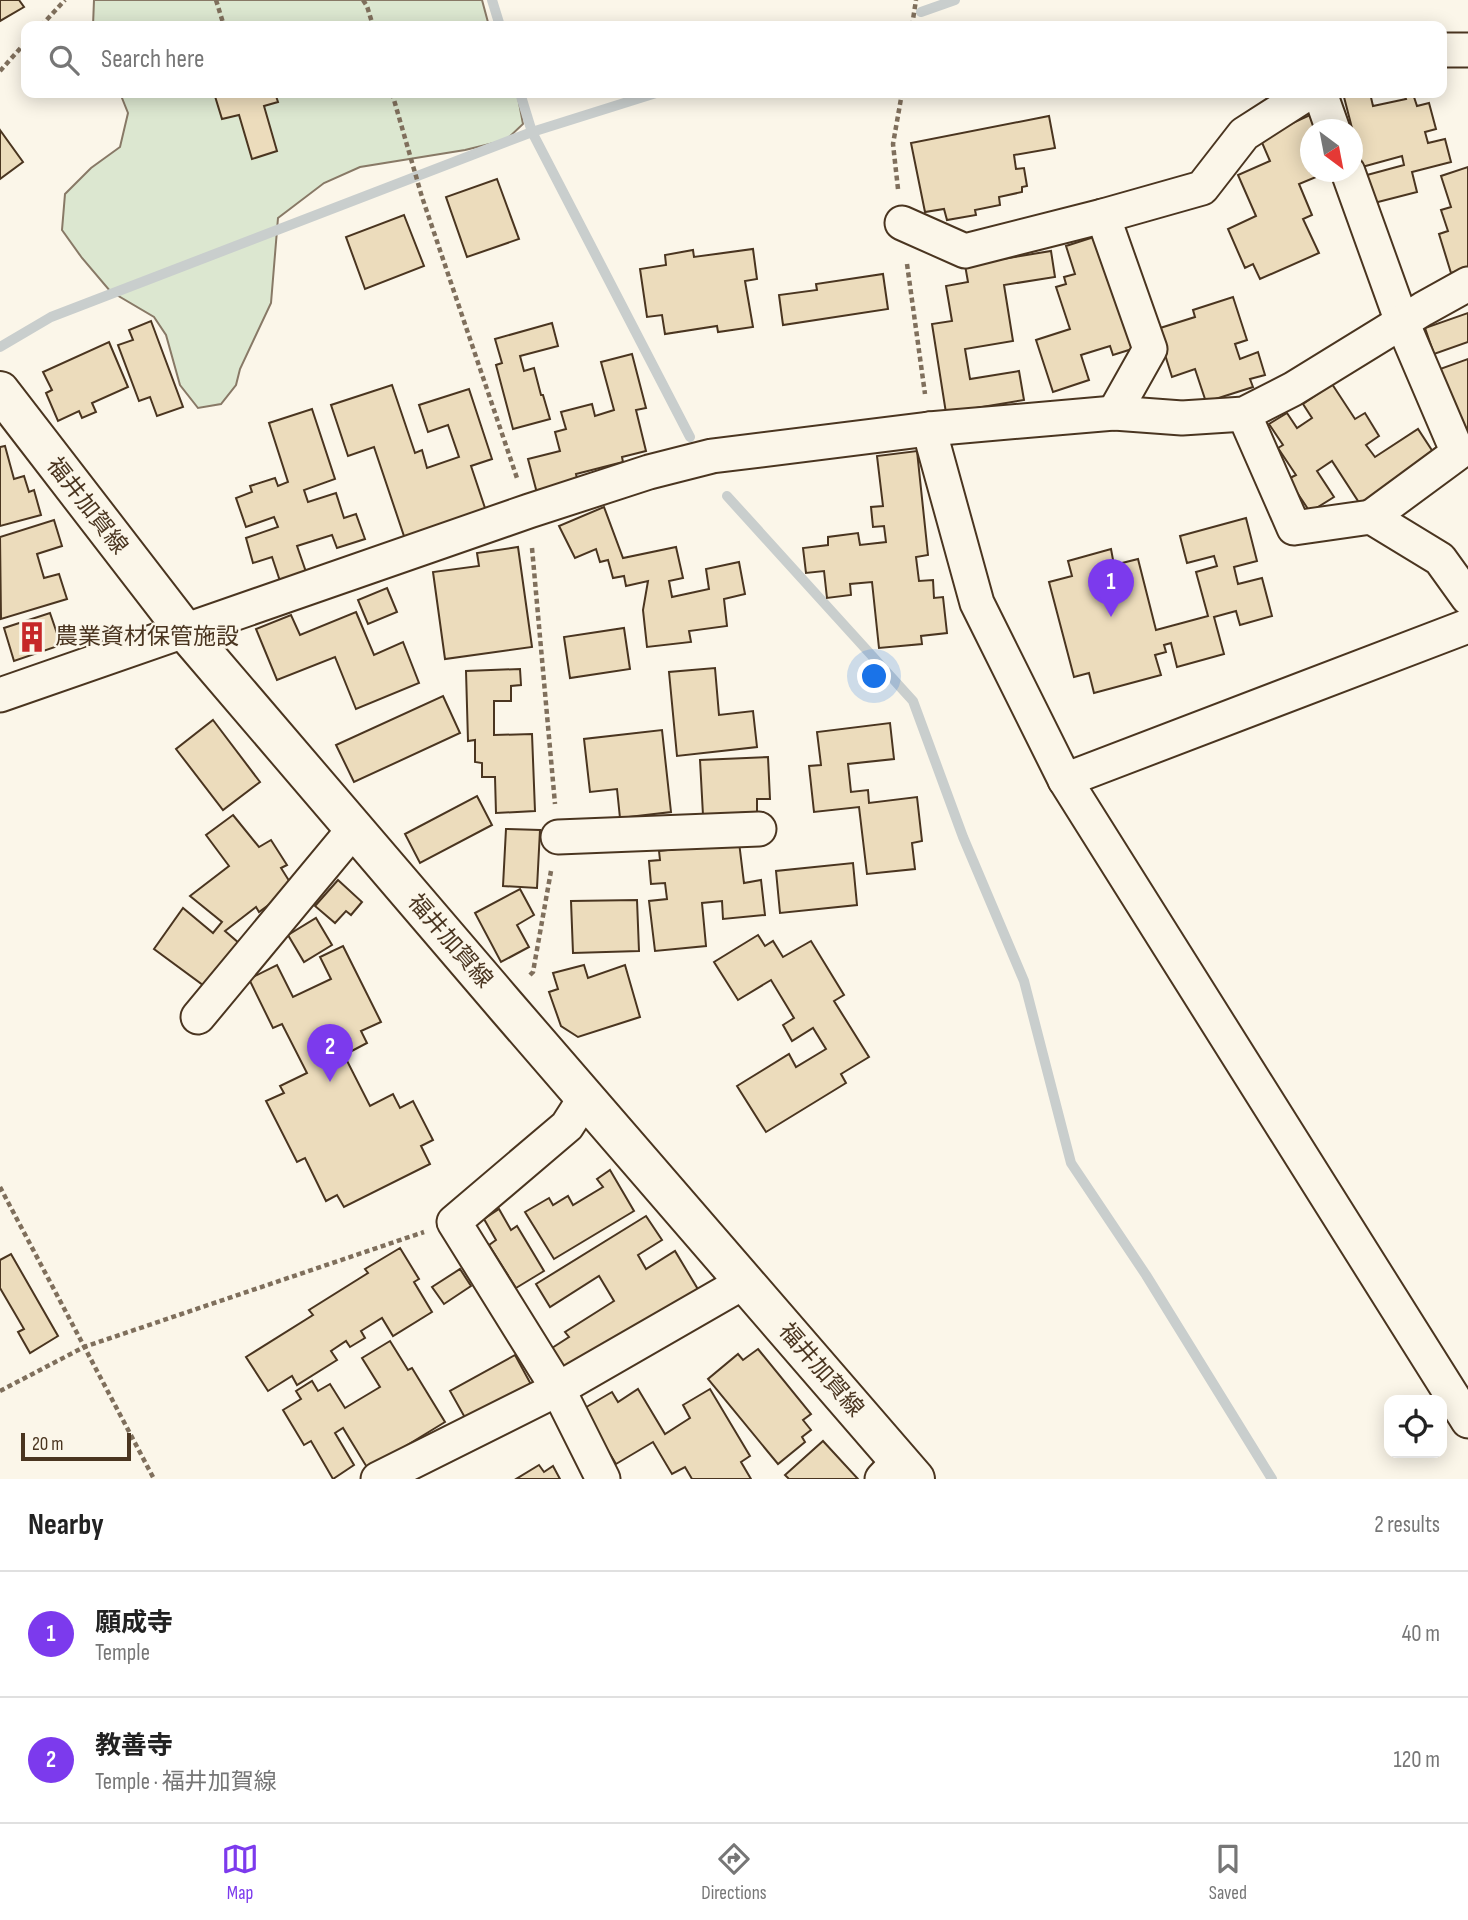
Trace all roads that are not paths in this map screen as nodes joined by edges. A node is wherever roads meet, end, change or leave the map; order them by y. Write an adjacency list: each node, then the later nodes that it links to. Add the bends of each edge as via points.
1 (1447, 50): 2 (street)
2 (1468, 50)
3 (1300, 98): 7 (street, via 1244,134 1202,188)
4 (1322, 98): 5 (street)
5 (1329, 119)
6 (1352, 182): 10 (street)
7 (1103, 216): 8 (street, via 965,251); 12 (street, via 1150,349)
8 (902, 223)
9 (1468, 284): 10 (street)
10 (1402, 322): 13 (street); 15 (street, via 1458,453)
11 (0, 391): 18 (main road, 福井加賀線)
12 (1114, 413): 13 (street, via 1182,418); 14 (street)
13 (1244, 414): 15 (street, via 1294,528)
14 (929, 429): 18 (street, via 712,456 649,472); 20 (street, via 977,603)
15 (1371, 517): 16 (street, via 1440,559)
16 (1468, 598)
17 (1468, 626): 20 (street)
18 (185, 631): 19 (street); 21 (main road, 福井加賀線)
19 (0, 695)
20 (1065, 779): 28 (street)
21 (354, 829): 24 (street); 25 (main road, 福井加賀線)
22 (759, 830): 23 (street)
23 (558, 836)
24 (198, 1017)
25 (585, 1098): 26 (main road, 福井加賀線); 27 (street, via 567,1126 454,1222)
26 (744, 1282): 27 (street); 29 (main road, 福井加賀線)
27 (558, 1389): 30 (street); 31 (street)
28 (1468, 1421)
29 (899, 1473)
30 (378, 1479)
31 (603, 1479)

